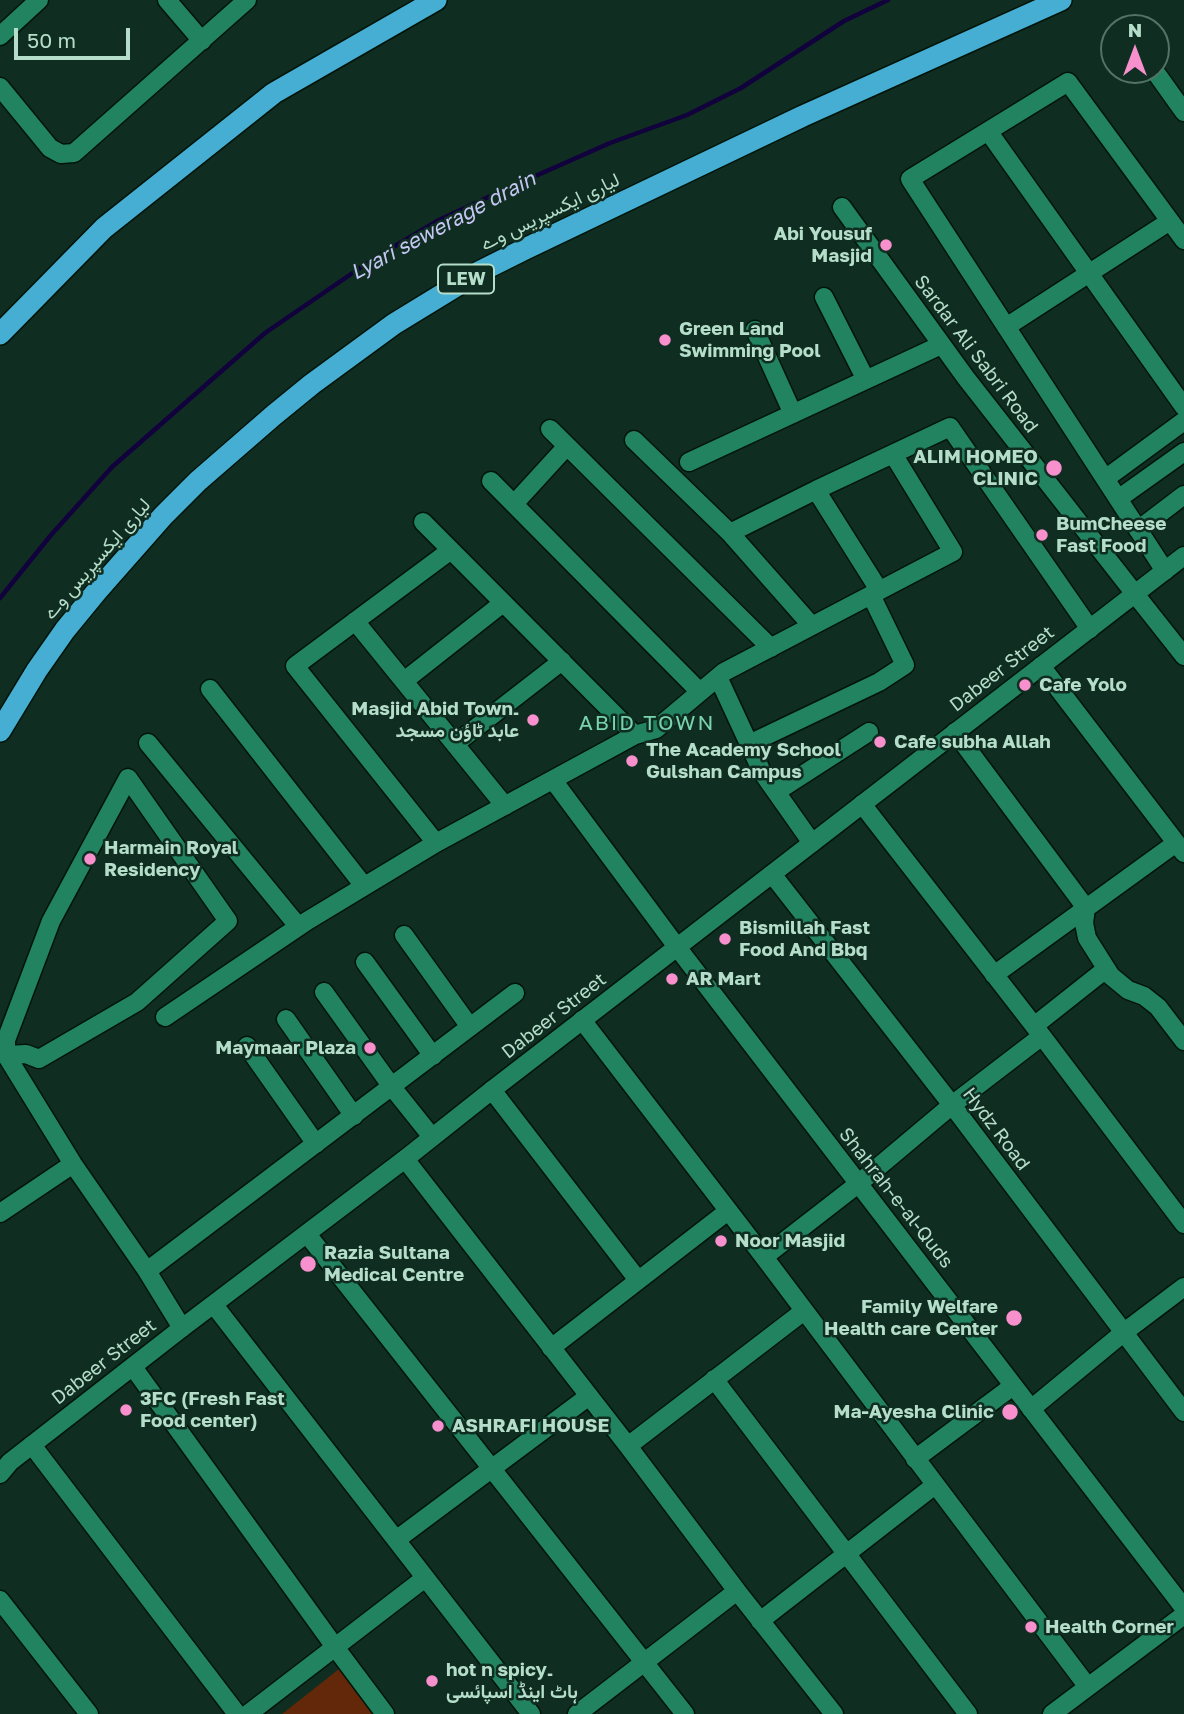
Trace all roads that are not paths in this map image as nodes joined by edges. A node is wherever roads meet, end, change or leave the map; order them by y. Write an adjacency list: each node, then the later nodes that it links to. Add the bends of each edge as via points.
1 (39, 0): 6 (street)
2 (167, 0): 7 (street)
3 (247, 0): 7 (street)
4 (436, 0): 19 (highway, via 274,93 104,228)
5 (1061, 0): 57 (highway, لیاری ایکسپریس وے / LEW, via 525,248 394,324 274,415 163,516 65,630)
6 (0, 36)
7 (202, 41): 9 (street, via 74,153 61,154 50,148)
8 (1164, 84): 10 (street)
9 (0, 87)
10 (1184, 112)
11 (988, 131): 13 (street, via 1068,82); 15 (street); 17 (street, via 910,179)
12 (842, 207): 20 (street, Sardar Ali Sabri Road)
13 (1170, 221): 14 (street); 15 (street)
14 (1184, 240)
15 (1090, 274): 17 (street); 22 (street)
16 (824, 297): 21 (street)
17 (1006, 327): 31 (street)
18 (755, 330): 23 (street)
19 (0, 334)
20 (941, 345): 21 (street); 44 (street, Sardar Ali Sabri Road)
21 (866, 380): 23 (street)
22 (1184, 407)
23 (793, 414): 30 (street)
24 (1184, 421): 31 (street)
25 (550, 429): 27 (street)
26 (634, 440): 39 (street)
27 (567, 446): 36 (street); 49 (street)
28 (1184, 452): 35 (street)
29 (893, 454): 33 (street); 43 (street, via 953,552); 48 (street, via 950,427)
30 (689, 462)
31 (1105, 479): 35 (street)
32 (491, 481): 36 (street)
33 (816, 490): 39 (street); 43 (street)
34 (1184, 495): 38 (street)
35 (1118, 499): 38 (street)
36 (514, 504): 56 (street)
37 (424, 522): 40 (street)
38 (1138, 530): 42 (street)
39 (730, 533): 47 (street)
40 (451, 550): 45 (street); 46 (street)
41 (1184, 556): 42 (street, Dabeer Street)
42 (1165, 571): 44 (street, Dabeer Street)
43 (875, 592): 47 (street); 63 (street, via 905,665)
44 (1135, 594): 48 (street, Dabeer Street); 50 (street, Sardar Ali Sabri Road)
45 (503, 603): 51 (street); 54 (street)
46 (355, 621): 54 (street); 69 (street, via 295,666)
47 (812, 626): 49 (street)
48 (1090, 629): 52 (street, Dabeer Street)
49 (771, 648): 53 (street)
50 (1184, 656)
51 (562, 661): 60 (street); 62 (street)
52 (1041, 666): 59 (street, Dabeer Street); 70 (street)
53 (718, 677): 56 (street); 63 (street)
54 (404, 681): 62 (street)
55 (210, 690): 72 (street)
56 (700, 692): 60 (street, via 656,729)
57 (0, 731)
58 (869, 732): 65 (street)
59 (956, 732): 66 (street, Dabeer Street); 73 (street)
60 (635, 736): 64 (street)
61 (148, 743): 74 (street)
62 (455, 744): 67 (street)
63 (749, 744): 65 (street)
64 (553, 780): 67 (street); 76 (street, Shahrah-e-al-Quds)
65 (776, 792): 68 (street)
66 (862, 804): 68 (street, Dabeer Street); 79 (street)
67 (505, 806): 69 (street)
68 (812, 843): 71 (street, Dabeer Street)
69 (436, 844): 72 (street)
70 (1180, 848): 73 (street)
71 (772, 874): 76 (street, Dabeer Street); 93 (street, Hydz Road)
72 (364, 886): 74 (street)
73 (1086, 908): 78 (street, via 1087,938); 79 (street)
74 (298, 926): 82 (street)
75 (404, 935): 85 (street)
76 (677, 947): 84 (street, Dabeer Street); 99 (street, Shahrah-e-al-Quds)
77 (365, 962): 90 (street)
78 (1106, 969): 86 (street); 87 (street, via 1128,990 1158,1007)
79 (994, 975): 86 (street)
80 (324, 992): 91 (street)
81 (515, 993): 85 (street)
82 (165, 1017)
83 (286, 1019): 94 (street)
84 (582, 1020): 92 (street, Dabeer Street); 100 (street)
85 (470, 1027): 90 (street)
86 (1038, 1031): 93 (street); 102 (street)
87 (1184, 1041)
88 (247, 1046): 96 (street)
89 (6, 1055): 89 (street, via 39,1059 137,1002 228,921 128,778 51,921 6,1040); 98 (street)
90 (433, 1056): 91 (street)
91 (392, 1087): 94 (street); 95 (street)
92 (492, 1090): 95 (street, Dabeer Street); 106 (street)
93 (952, 1105): 99 (street); 111 (street, Hydz Road)
94 (354, 1116): 96 (street)
95 (432, 1137): 97 (street, Dabeer Street)
96 (316, 1144): 105 (street)
97 (405, 1159): 103 (street, Dabeer Street); 112 (street)
98 (74, 1164): 101 (street); 105 (street)
99 (858, 1184): 104 (street); 115 (street, Shahrah-e-al-Quds)
100 (727, 1211): 104 (street); 106 (street)
101 (0, 1213)
102 (1184, 1224)
103 (306, 1234): 108 (street, Dabeer Street); 122 (street)
104 (764, 1257): 109 (street)
105 (147, 1271): 110 (street)
106 (638, 1280): 112 (street)
107 (1184, 1287): 111 (street)
108 (214, 1305): 110 (street, Dabeer Street); 125 (street)
109 (803, 1311): 114 (street); 121 (street)
110 (183, 1328): 113 (street, Dabeer Street)
111 (1123, 1333): 117 (street); 118 (street, Hydz Road)
112 (551, 1348): 116 (street)
113 (133, 1367): 119 (street, Dabeer Street); 133 (street)
114 (714, 1379): 120 (street); 126 (street)
115 (1013, 1386): 117 (street, Shahrah-e-al-Quds); 121 (street)
116 (589, 1396): 120 (street); 122 (street)
117 (1031, 1409): 130 (street, Shahrah-e-al-Quds)
118 (1184, 1412)
119 (32, 1445): 123 (street, Dabeer Street); 137 (street)
120 (628, 1446): 128 (street)
121 (915, 1459): 124 (street)
122 (491, 1469): 125 (street); 134 (street)
123 (0, 1474)
124 (935, 1485): 126 (street); 135 (street)
125 (396, 1540): 127 (street)
126 (846, 1553): 132 (street); 144 (street)
127 (425, 1578): 133 (street); 140 (street)
128 (737, 1591): 132 (street); 134 (street)
129 (0, 1600): 136 (street)
130 (1184, 1608)
131 (1184, 1615): 135 (street)
132 (760, 1621): 143 (street)
133 (335, 1647): 138 (street); 139 (street)
134 (644, 1662): 141 (street); 142 (street)
135 (1088, 1687): 145 (street)
136 (89, 1714)
137 (237, 1714)
138 (247, 1714)
139 (385, 1714)
140 (531, 1714)
141 (577, 1714)
142 (685, 1714)
143 (834, 1714)
144 (968, 1714)
145 (1052, 1714)

